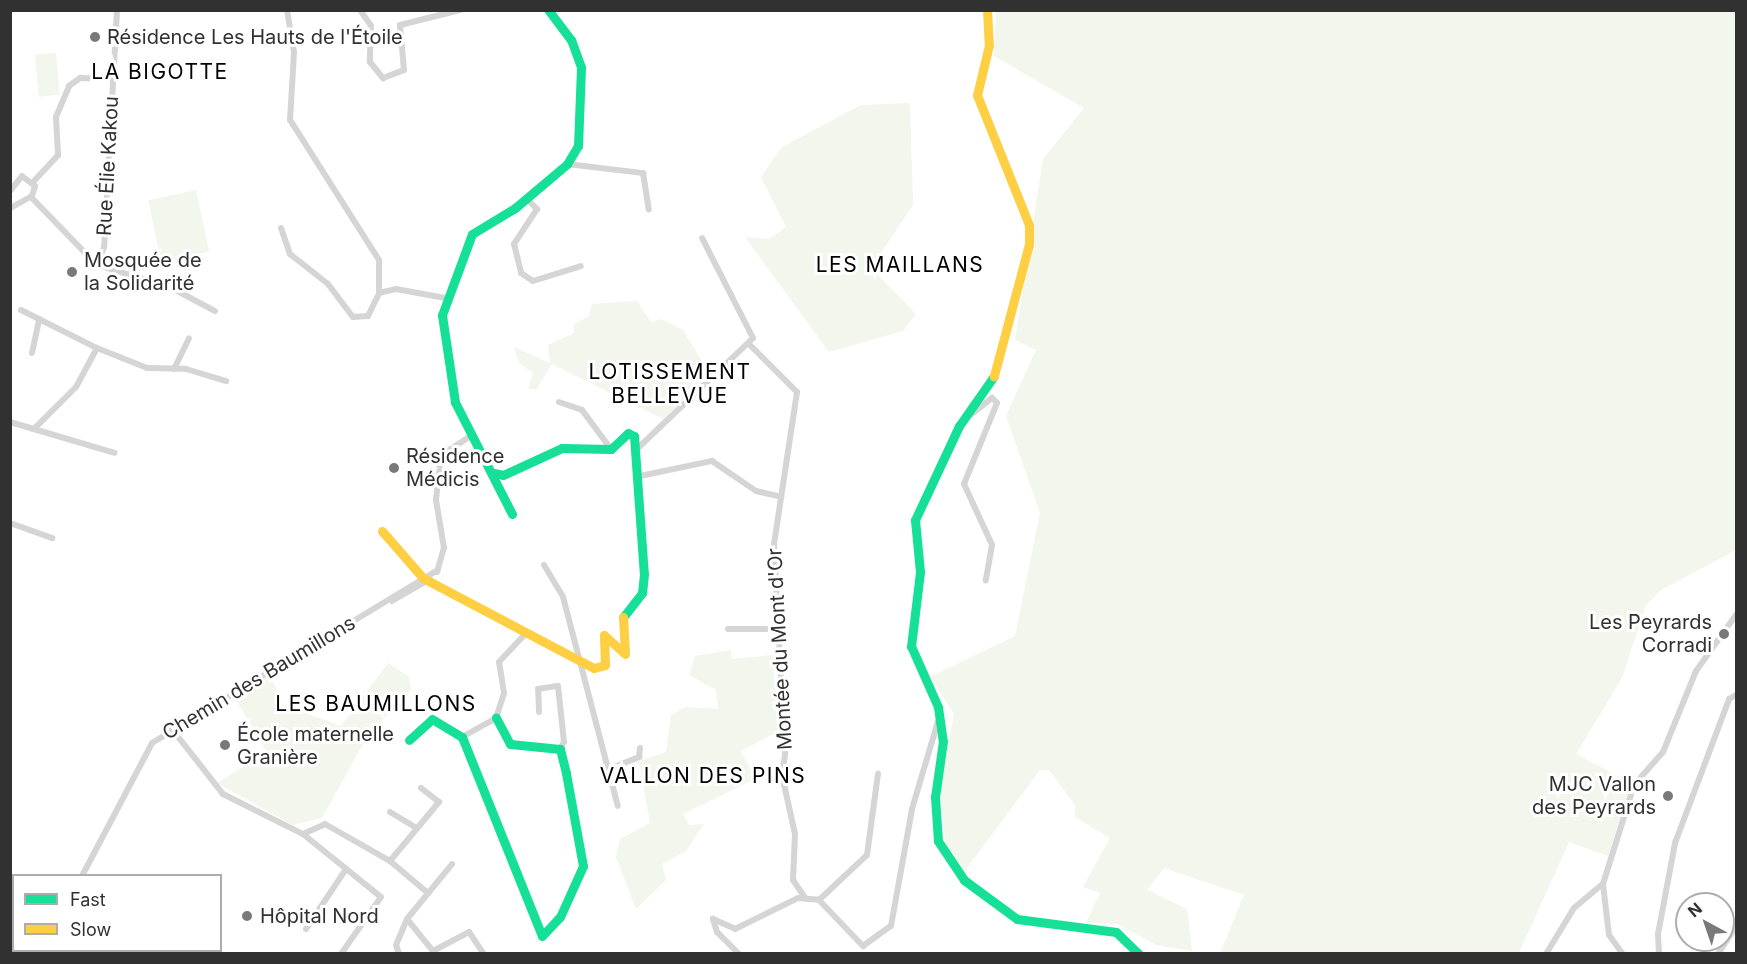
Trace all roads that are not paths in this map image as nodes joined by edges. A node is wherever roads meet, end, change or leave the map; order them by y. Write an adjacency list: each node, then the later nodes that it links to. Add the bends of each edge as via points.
1 (117, 10): 7 (street, Rue Élie Kakou)
2 (287, 10): 20 (street, via 294,52 290,120 379,260)
3 (360, 10): 4 (street, via 371,26 370,62 382,78 404,70 400,25)
4 (460, 10)
5 (548, 10): 8 (street, via 571,40 581,67 578,146)
6 (987, 10): 34 (street, via 989,45 977,95 1029,225 1029,244 995,374)
7 (112, 79): 9 (street, via 80,78 69,86 56,117 58,155); 18 (street, Rue Élie Kakou, via 104,247)
8 (567, 164): 12 (street); 15 (street, via 643,172)
9 (34, 181): 10 (street, via 22,176); 11 (street)
10 (11, 187): 13 (street)
11 (31, 197): 13 (street); 18 (street)
12 (526, 198): 19 (street, via 537,209 514,244 521,273 533,281); 21 (street, via 472,234)
13 (20, 199): 14 (street)
14 (10, 208)
15 (649, 210)
16 (281, 228): 20 (street, via 290,254 328,284 352,318 368,316)
17 (702, 238): 26 (street, via 751,333)
18 (97, 265): 23 (street, Rue Élie Kakou, via 170,287)
19 (581, 266)
20 (379, 293): 21 (street, via 396,290)
21 (445, 298): 35 (street, via 442,315 455,402)
22 (21, 310): 24 (street)
23 (215, 311)
24 (39, 319): 27 (street); 28 (street)
25 (189, 338): 29 (street)
26 (749, 344): 36 (street); 41 (street, Montée du Mont d'Or, via 797,392)
27 (98, 348): 29 (street, via 147,368); 33 (street, via 76,387)
28 (32, 353)
29 (174, 369): 30 (street)
30 (226, 381)
31 (559, 402): 37 (street, via 582,410)
32 (10, 422): 33 (street)
33 (34, 429): 38 (street)
34 (955, 435): 48 (street, via 992,398 997,403 964,483 992,545); 58 (street, via 915,520 920,572 911,646)
35 (471, 436): 39 (street); 47 (street, Chemin des Baumillons, via 448,449 440,464 436,500 444,548 438,570)
36 (638, 448): 37 (street, via 628,433); 40 (street)
37 (611, 449): 39 (street, via 562,448 503,475)
38 (116, 453)
39 (495, 473): 42 (street)
40 (640, 476): 41 (street, via 712,461 756,491); 55 (street, via 644,574 642,593 623,617 628,652 619,653 607,634 601,640 604,666)
41 (781, 497): 52 (street, Montée du Mont d'Or, via 774,544)
42 (512, 514)
43 (10, 523): 45 (street)
44 (382, 531): 47 (street)
45 (52, 538)
46 (544, 565): 55 (street, via 563,597)
47 (425, 580): 50 (street); 60 (street, Chemin des Baumillons)
48 (986, 580)
49 (1737, 615): 76 (street, via 1696,670 1663,752 1634,785)
50 (511, 628): 53 (street); 54 (street)
51 (728, 629): 52 (street)
52 (777, 629): 78 (street, Montée du Mont d'Or, via 785,755 782,775 795,834 793,880)
53 (524, 635): 54 (street); 55 (street)
54 (512, 645): 59 (street, via 499,662 504,693)
55 (581, 663): 65 (street)
56 (1737, 695): 90 (street, via 1726,704 1675,843 1658,934)
57 (539, 711): 64 (street, via 538,688 558,686 564,742)
58 (939, 717): 79 (street, via 919,779 891,926 863,946); 87 (street, via 943,741 935,818 938,841 952,867 1017,918 1116,932)
59 (496, 718): 61 (street); 64 (street, via 510,744)
60 (172, 729): 71 (street, via 223,794); 75 (street, Chemin des Baumillons, via 146,752)
61 (462, 737): 62 (street, via 432,719); 64 (street, via 542,936 560,916 583,866)
62 (409, 740)
63 (640, 748): 65 (street, via 639,757)
64 (560, 749)
65 (607, 770): 68 (street)
66 (878, 774): 79 (street, via 867,855)
67 (421, 788): 70 (street, via 439,802)
68 (618, 806)
69 (390, 812): 70 (street)
70 (417, 828): 72 (street)
71 (303, 834): 72 (street, via 325,824); 74 (street)
72 (390, 861): 77 (street)
73 (452, 864): 77 (street)
74 (346, 869): 82 (street); 83 (street, via 382,903)
75 (83, 874)
76 (1603, 884): 88 (street, via 1580,902); 89 (street, via 1609,935)
77 (428, 893): 80 (street)
78 (805, 897): 79 (street); 86 (street, via 735,929 713,919 717,932)
79 (819, 900)
80 (407, 919): 84 (street, via 396,945); 85 (street, via 433,951 470,932)
81 (1737, 926): 91 (street)
82 (306, 929)
83 (341, 954)
84 (399, 954)
85 (484, 954)
86 (739, 954)
87 (1139, 954)
88 (1546, 954)
89 (1623, 954)
90 (1659, 954)
91 (1718, 954)

